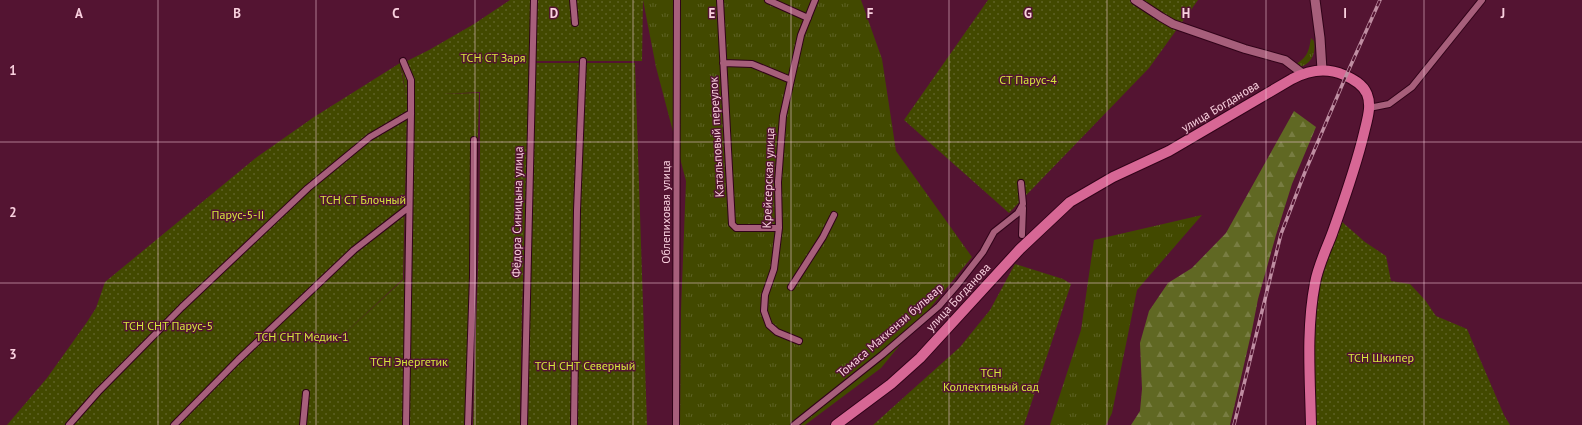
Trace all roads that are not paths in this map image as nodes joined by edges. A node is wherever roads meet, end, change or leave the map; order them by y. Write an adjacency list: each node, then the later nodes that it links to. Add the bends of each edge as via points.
1 (534, 0): 35 (street, Фёдора Синицына улица)
2 (573, 0): 11 (street)
3 (676, 0): 37 (street, Облепиховая улица)
4 (720, 0): 14 (street, Катальповый переулок)
5 (768, 0): 10 (street)
6 (815, 0): 10 (street, Крейсерская улица)
7 (1135, 0): 16 (street, via 1173,24 1285,60)
8 (1315, 0): 15 (main road)
9 (1482, 0): 18 (street, via 1412,87 1389,104)
10 (808, 18): 17 (street, Крейсерская улица, via 801,35)
11 (575, 23)
12 (403, 61): 19 (street, via 411,80)
13 (583, 61): 36 (street, via 577,210)
14 (723, 63): 17 (street, via 752,64); 25 (street, Катальповый переулок, via 732,224 736,228)
15 (1322, 70): 16 (main road, улица Богданова); 18 (main road, улица Богданова, via 1337,72 1361,85 1367,94)
16 (1302, 74): 39 (main road, улица Богданова, via 1169,151 1113,177 1070,202 1020,249 915,362 891,384)
17 (791, 80): 25 (street, Крейсерская улица, via 783,116 778,182)
18 (1369, 108): 40 (main road, улица Богданова, via 1357,160 1311,302)
19 (411, 113): 23 (street); 30 (street, via 370,137 308,188 182,307)
20 (474, 140): 34 (street)
21 (1021, 183): 22 (street)
22 (1023, 204): 26 (street); 38 (street, Томаса Маккензи бульвар, via 1018,213 994,232 983,252 938,306 882,355)
23 (408, 208): 31 (street, via 354,250); 33 (street)
24 (834, 215): 27 (street)
25 (779, 228): 28 (street, Крейсерская улица, via 774,269 765,295 764,311 768,325 777,332)
26 (1022, 235)
27 (791, 287)
28 (799, 341)
29 (306, 393): 32 (street)
30 (69, 425)
31 (174, 425)
32 (303, 425)
33 (406, 425)
34 (468, 425)
35 (524, 425)
36 (574, 425)
37 (676, 425)
38 (794, 425)
39 (836, 425)
40 (1311, 425)

